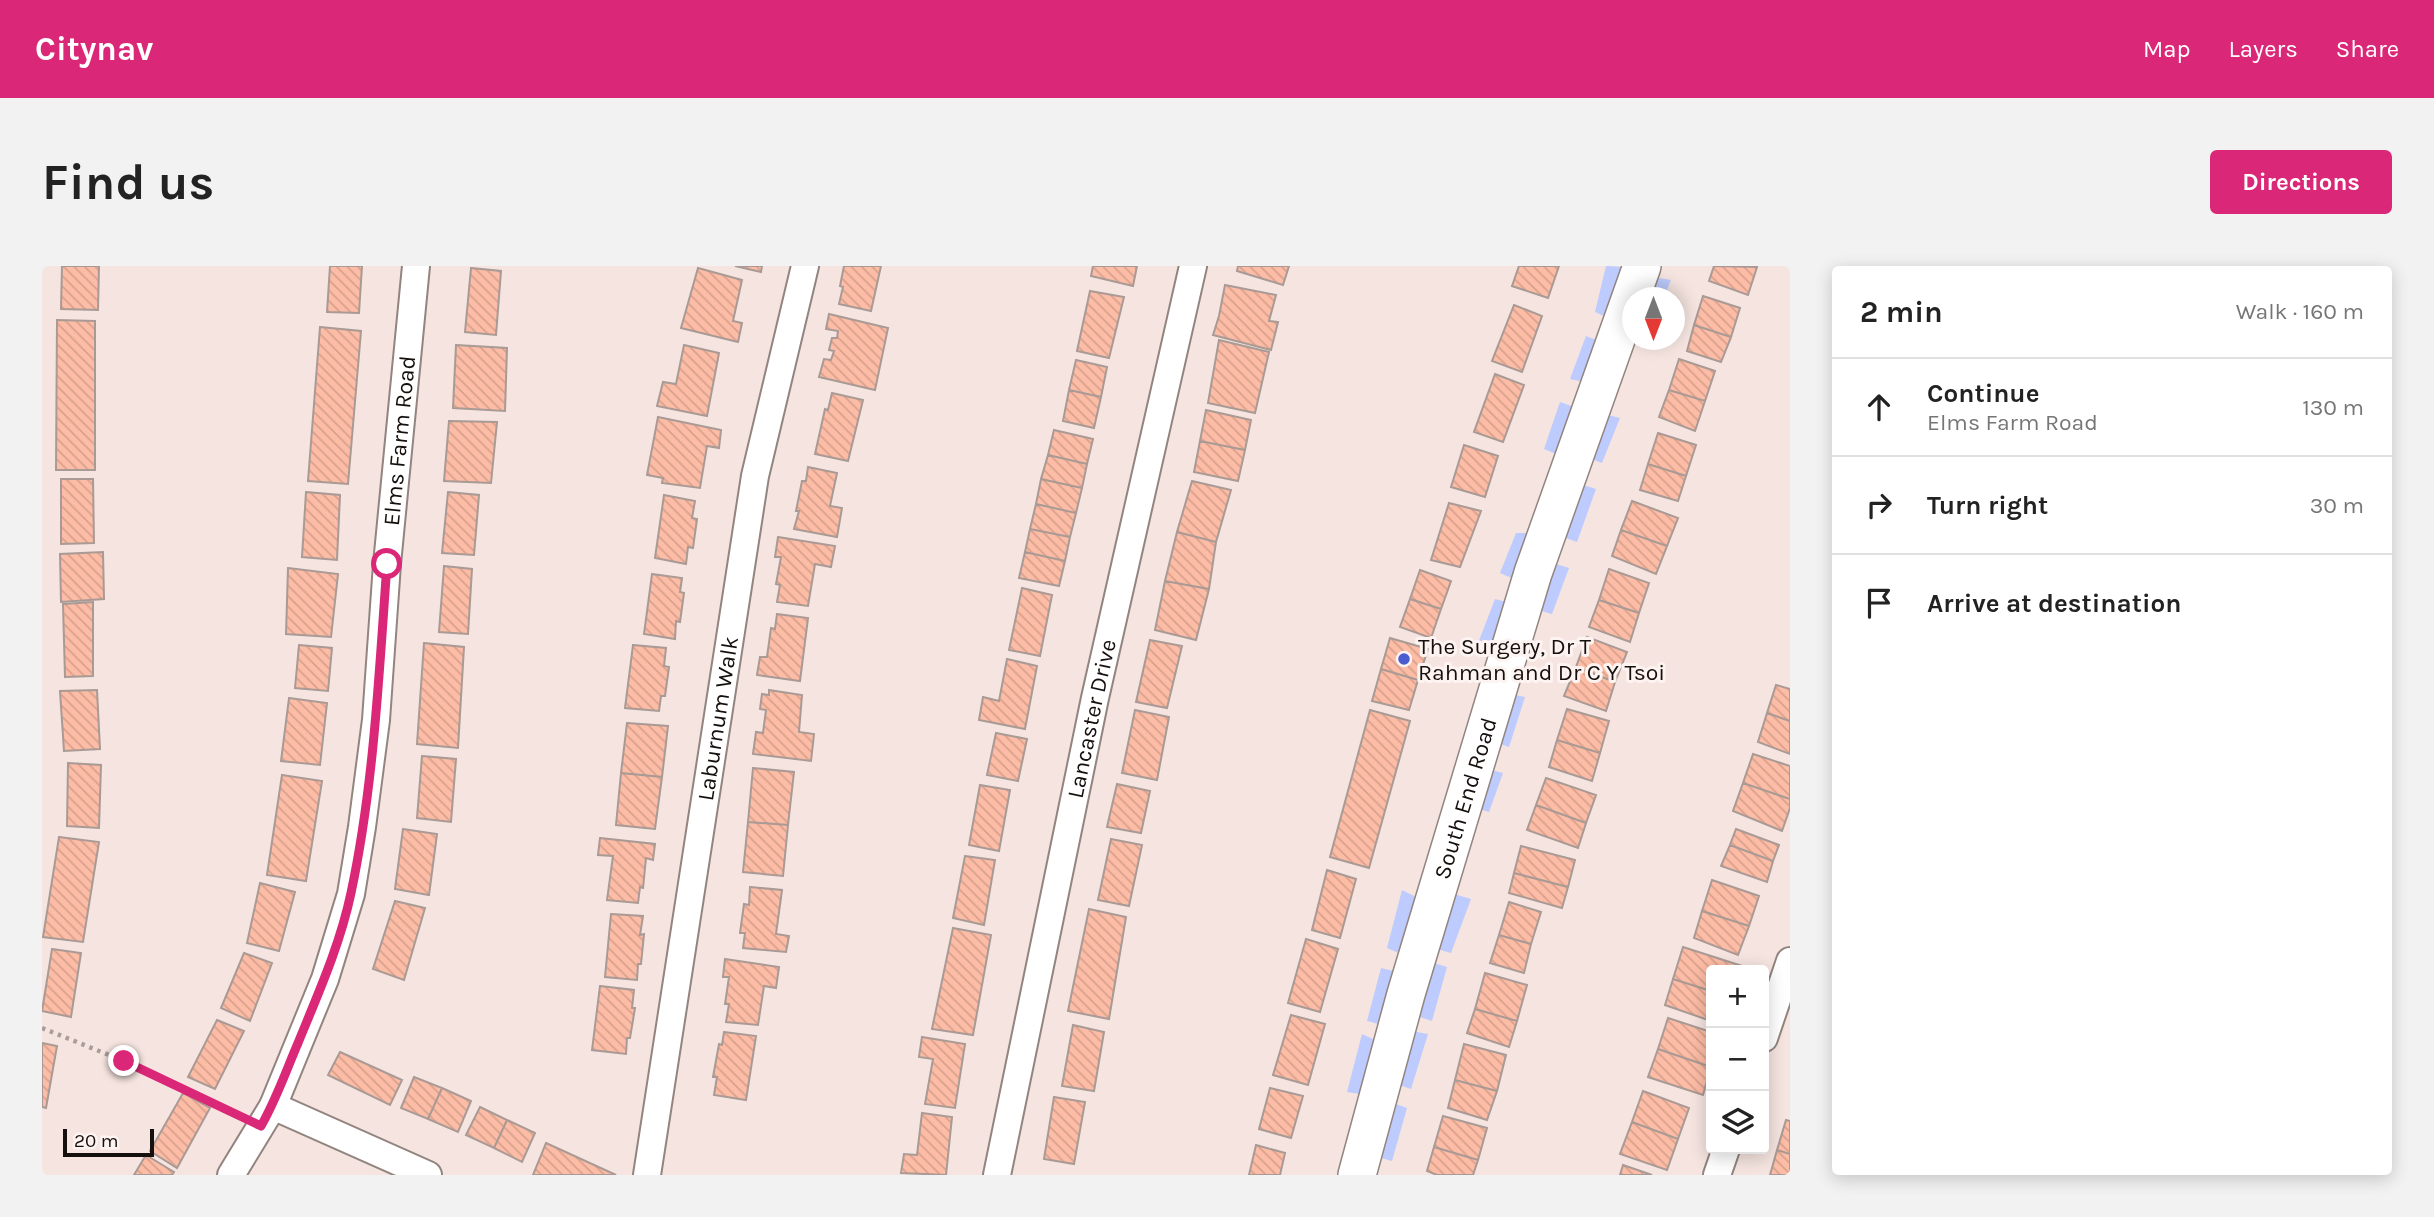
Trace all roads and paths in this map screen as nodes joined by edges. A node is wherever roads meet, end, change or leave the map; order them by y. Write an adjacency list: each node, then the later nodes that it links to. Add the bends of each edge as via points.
1 (416, 266): 8 (street, Elms Farm Road, via 376,720 351,894 325,979)
2 (805, 266): 12 (street, Laburnum Walk, via 755,476)
3 (1193, 266): 13 (street, Lancaster Drive, via 1095,698)
4 (1642, 266): 14 (street, South End Road, via 1533,573 1410,981)
5 (1790, 961): 7 (street)
6 (42, 1028): 8 (path)
7 (1767, 1028)
8 (267, 1116): 10 (street, Elms Farm Road); 11 (street)
9 (1724, 1154): 15 (street)
10 (231, 1175)
11 (428, 1175)
12 (647, 1175)
13 (997, 1175)
14 (1357, 1175)
15 (1717, 1175)

